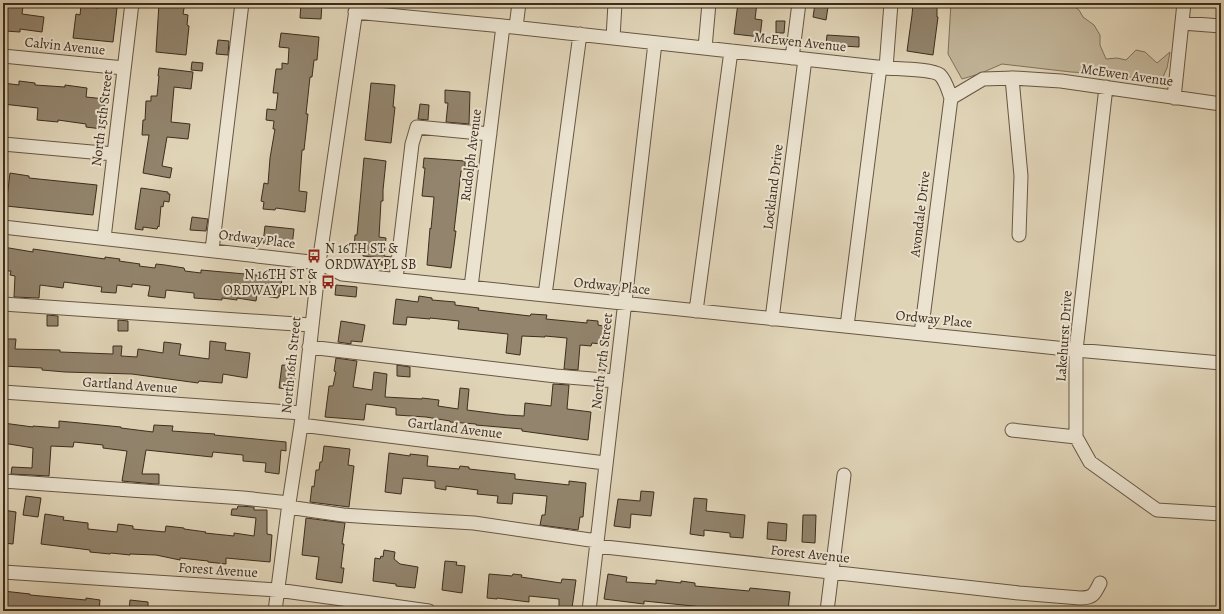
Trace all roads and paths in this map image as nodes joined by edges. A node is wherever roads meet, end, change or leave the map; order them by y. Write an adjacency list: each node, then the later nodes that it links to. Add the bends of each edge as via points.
1 (132, 3): 20 (street, North 15th Street)
2 (242, 3): 33 (street)
3 (519, 3): 12 (street, Rudolph Avenue)
4 (615, 3): 14 (street)
5 (709, 3): 16 (street)
6 (799, 3): 19 (street, Lockland Drive)
7 (891, 3): 21 (street)
8 (1184, 3): 10 (street)
9 (356, 8): 12 (street, McEwen Avenue); 34 (street, North 16th Street)
10 (1182, 23): 11 (street); 25 (street)
11 (1221, 26)
12 (510, 27): 13 (street, McEwen Avenue); 27 (street, Rudolph Avenue)
13 (580, 34): 14 (street, McEwen Avenue); 37 (street)
14 (613, 38): 15 (street, McEwen Avenue)
15 (655, 43): 16 (street, McEwen Avenue); 38 (street, North 17th Street)
16 (705, 48): 17 (street, McEwen Avenue)
17 (730, 51): 19 (street, McEwen Avenue); 40 (street)
18 (3, 56): 20 (street, Calvin Avenue)
19 (799, 58): 21 (street, McEwen Avenue); 41 (street, Lockland Drive)
20 (124, 68): 29 (street, North 15th Street)
21 (883, 68): 24 (street, McEwen Avenue, via 939,74); 43 (street)
22 (1012, 78): 23 (street, McEwen Avenue, via 1061,81); 24 (street, McEwen Avenue, via 983,79); 31 (street, via 1021,176)
23 (1106, 88): 25 (street, McEwen Avenue); 46 (street, Lakehurst Drive)
24 (951, 98): 44 (street, Avondale Drive)
25 (1174, 98): 26 (street, McEwen Avenue)
26 (1221, 104)
27 (490, 134): 35 (street, via 417,127 412,144); 36 (street, Rudolph Avenue)
28 (3, 144): 29 (street)
29 (114, 154): 32 (street, North 15th Street)
30 (3, 227): 32 (street, Ordway Place)
31 (1018, 235)
32 (104, 238): 33 (street, Ordway Place)
33 (212, 250): 34 (street, Ordway Place)
34 (319, 263): 35 (street, Ordway Place, via 342,274); 42 (street, North 16th Street)
35 (396, 279): 36 (street, Ordway Place)
36 (471, 287): 37 (street, Ordway Place)
37 (545, 295): 38 (street, Ordway Place)
38 (625, 303): 40 (street, Ordway Place); 48 (street, North 17th Street)
39 (3, 304): 42 (street)
40 (696, 311): 41 (street, Ordway Place)
41 (772, 319): 43 (street, Ordway Place)
42 (311, 325): 45 (street, North 16th Street)
43 (846, 326): 44 (street, Ordway Place)
44 (921, 334): 46 (street, Ordway Place)
45 (309, 347): 48 (street); 50 (street, North 16th Street)
46 (1076, 350): 47 (street, Ordway Place); 52 (street, Lakehurst Drive)
47 (1221, 363)
48 (616, 381): 53 (street, North 17th Street)
49 (3, 392): 50 (street, Gartland Avenue)
50 (302, 418): 53 (street, Gartland Avenue); 56 (street, North 16th Street)
51 (1012, 430): 52 (street)
52 (1076, 437): 57 (street, Lakehurst Drive, via 1090,462 1157,510)
53 (605, 462): 58 (street, North 17th Street)
54 (844, 475): 60 (street)
55 (3, 481): 56 (street, Forest Avenue, via 243,498)
56 (288, 505): 58 (street, Forest Avenue, via 358,516 474,523); 62 (street, North 16th Street)
57 (1221, 514)
58 (597, 543): 60 (street, Forest Avenue); 65 (street, North 17th Street)
59 (3, 572): 62 (street, Forest Avenue)
60 (832, 573): 61 (street, Forest Avenue, via 1080,598 1089,598 1095,594); 66 (street)
61 (1100, 584)
62 (277, 590): 63 (street, North 16th Street); 64 (street, Forest Avenue)
63 (275, 611)
64 (429, 611)
65 (589, 611)
66 (827, 611)

